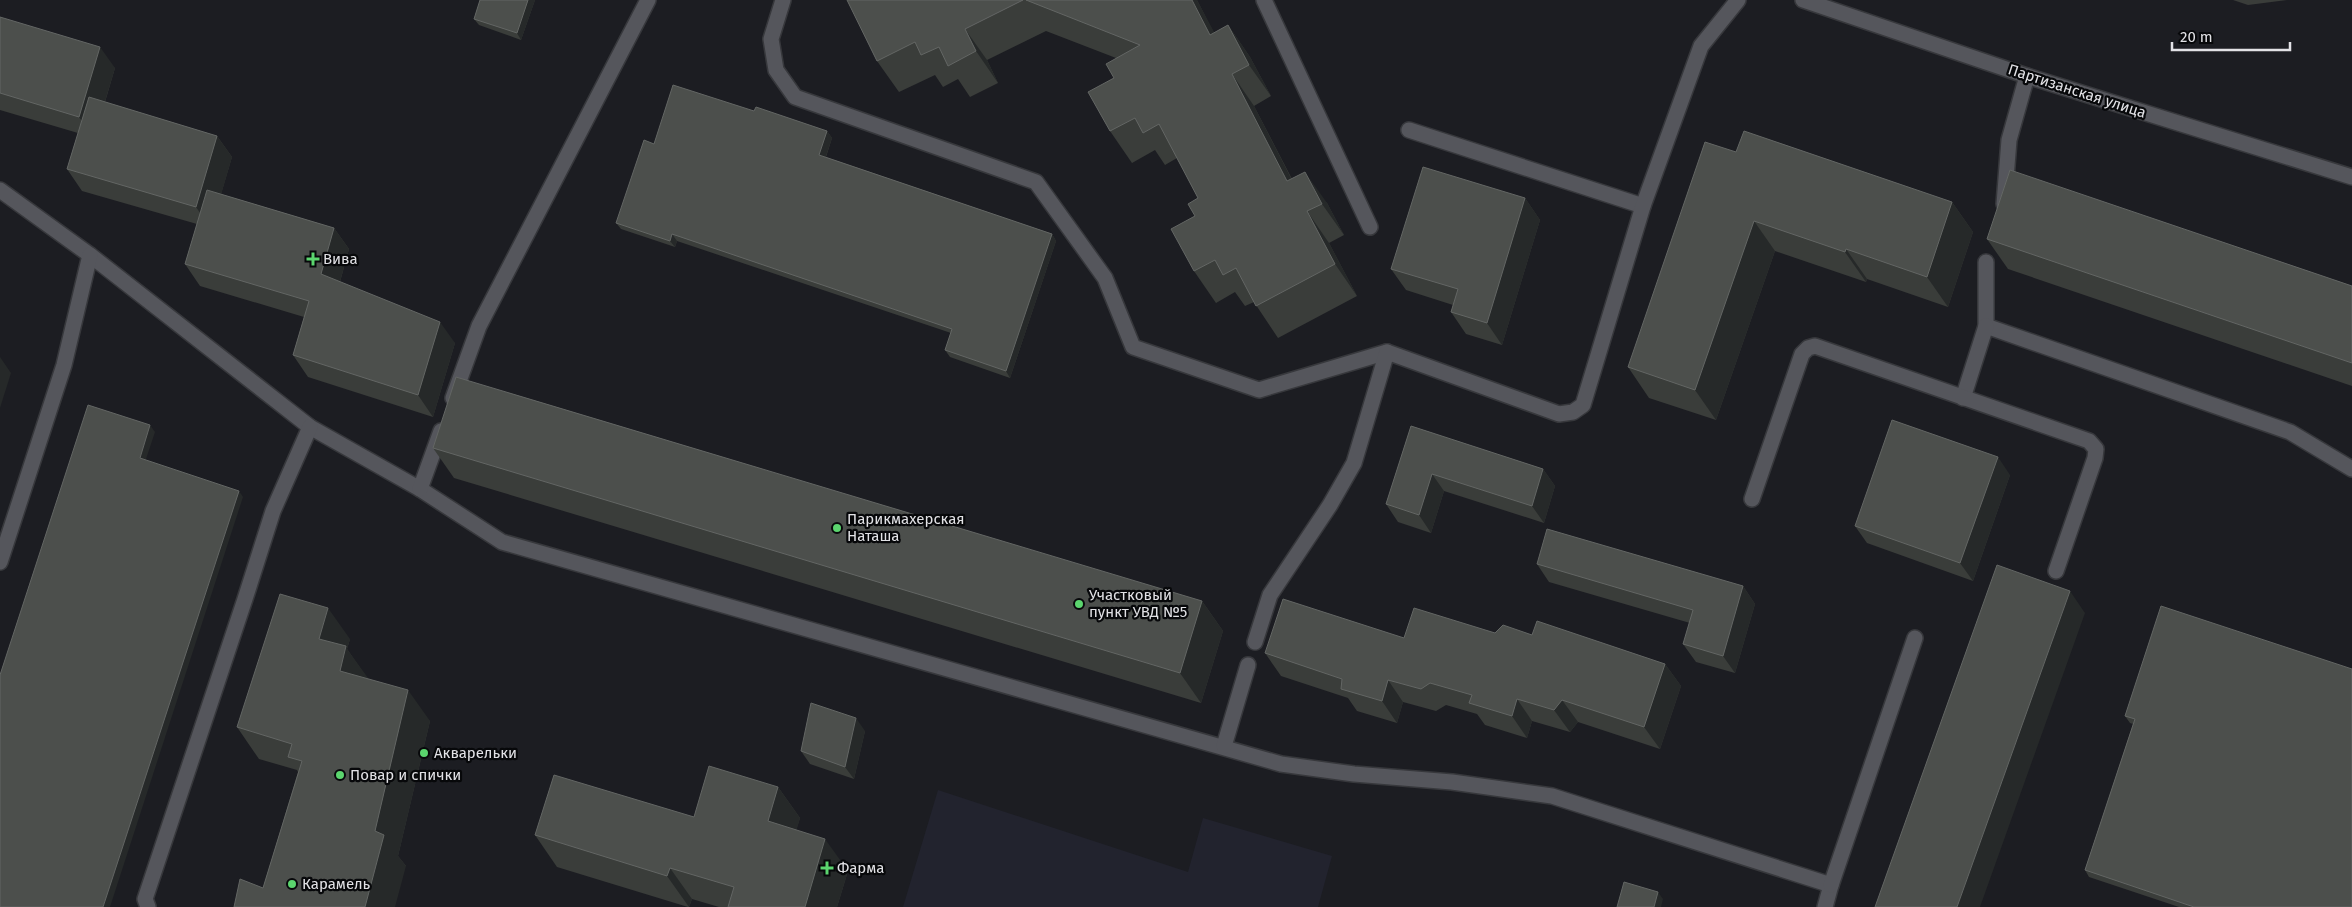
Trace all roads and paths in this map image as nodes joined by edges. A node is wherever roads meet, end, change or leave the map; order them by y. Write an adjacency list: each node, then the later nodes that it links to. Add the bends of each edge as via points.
1 (648, 0): 20 (main road, via 479,326)
2 (784, 0): 16 (main road, via 771,39 776,70 794,96 1036,182 1105,278 1133,347 1258,390)
3 (1264, 0): 12 (main road)
4 (1738, 0): 10 (main road, via 1701,46)
5 (1803, 0): 6 (main road, Партизанская улица)
6 (2027, 76): 8 (main road, Партизанская улица); 11 (main road, via 2009,140)
7 (1409, 130): 10 (main road)
8 (2352, 177)
9 (0, 190): 13 (main road)
10 (1644, 206): 16 (main road, via 1583,405 1573,412 1559,414)
11 (2000, 222)
12 (1370, 227)
13 (90, 255): 18 (main road); 22 (main road, via 64,365)
14 (1986, 262): 15 (main road)
15 (1986, 326): 17 (main road); 19 (main road, via 2290,432)
16 (1387, 352): 25 (main road, via 1354,463 1270,595)
17 (1962, 398): 21 (main road, via 1815,346 1808,348 1802,354); 23 (main road, via 2089,441 2096,449)
18 (310, 427): 20 (main road); 29 (main road, via 273,511 146,899)
19 (2352, 469)
20 (420, 489): 27 (main road, via 502,542)
21 (1752, 499)
22 (0, 562)
23 (2056, 570)
24 (1915, 638): 28 (main road)
25 (1255, 642)
26 (1248, 665): 27 (main road)
27 (1224, 746): 28 (main road, via 1281,764 1552,796)
28 (1831, 885): 30 (main road)
29 (148, 907)
30 (1825, 907)

